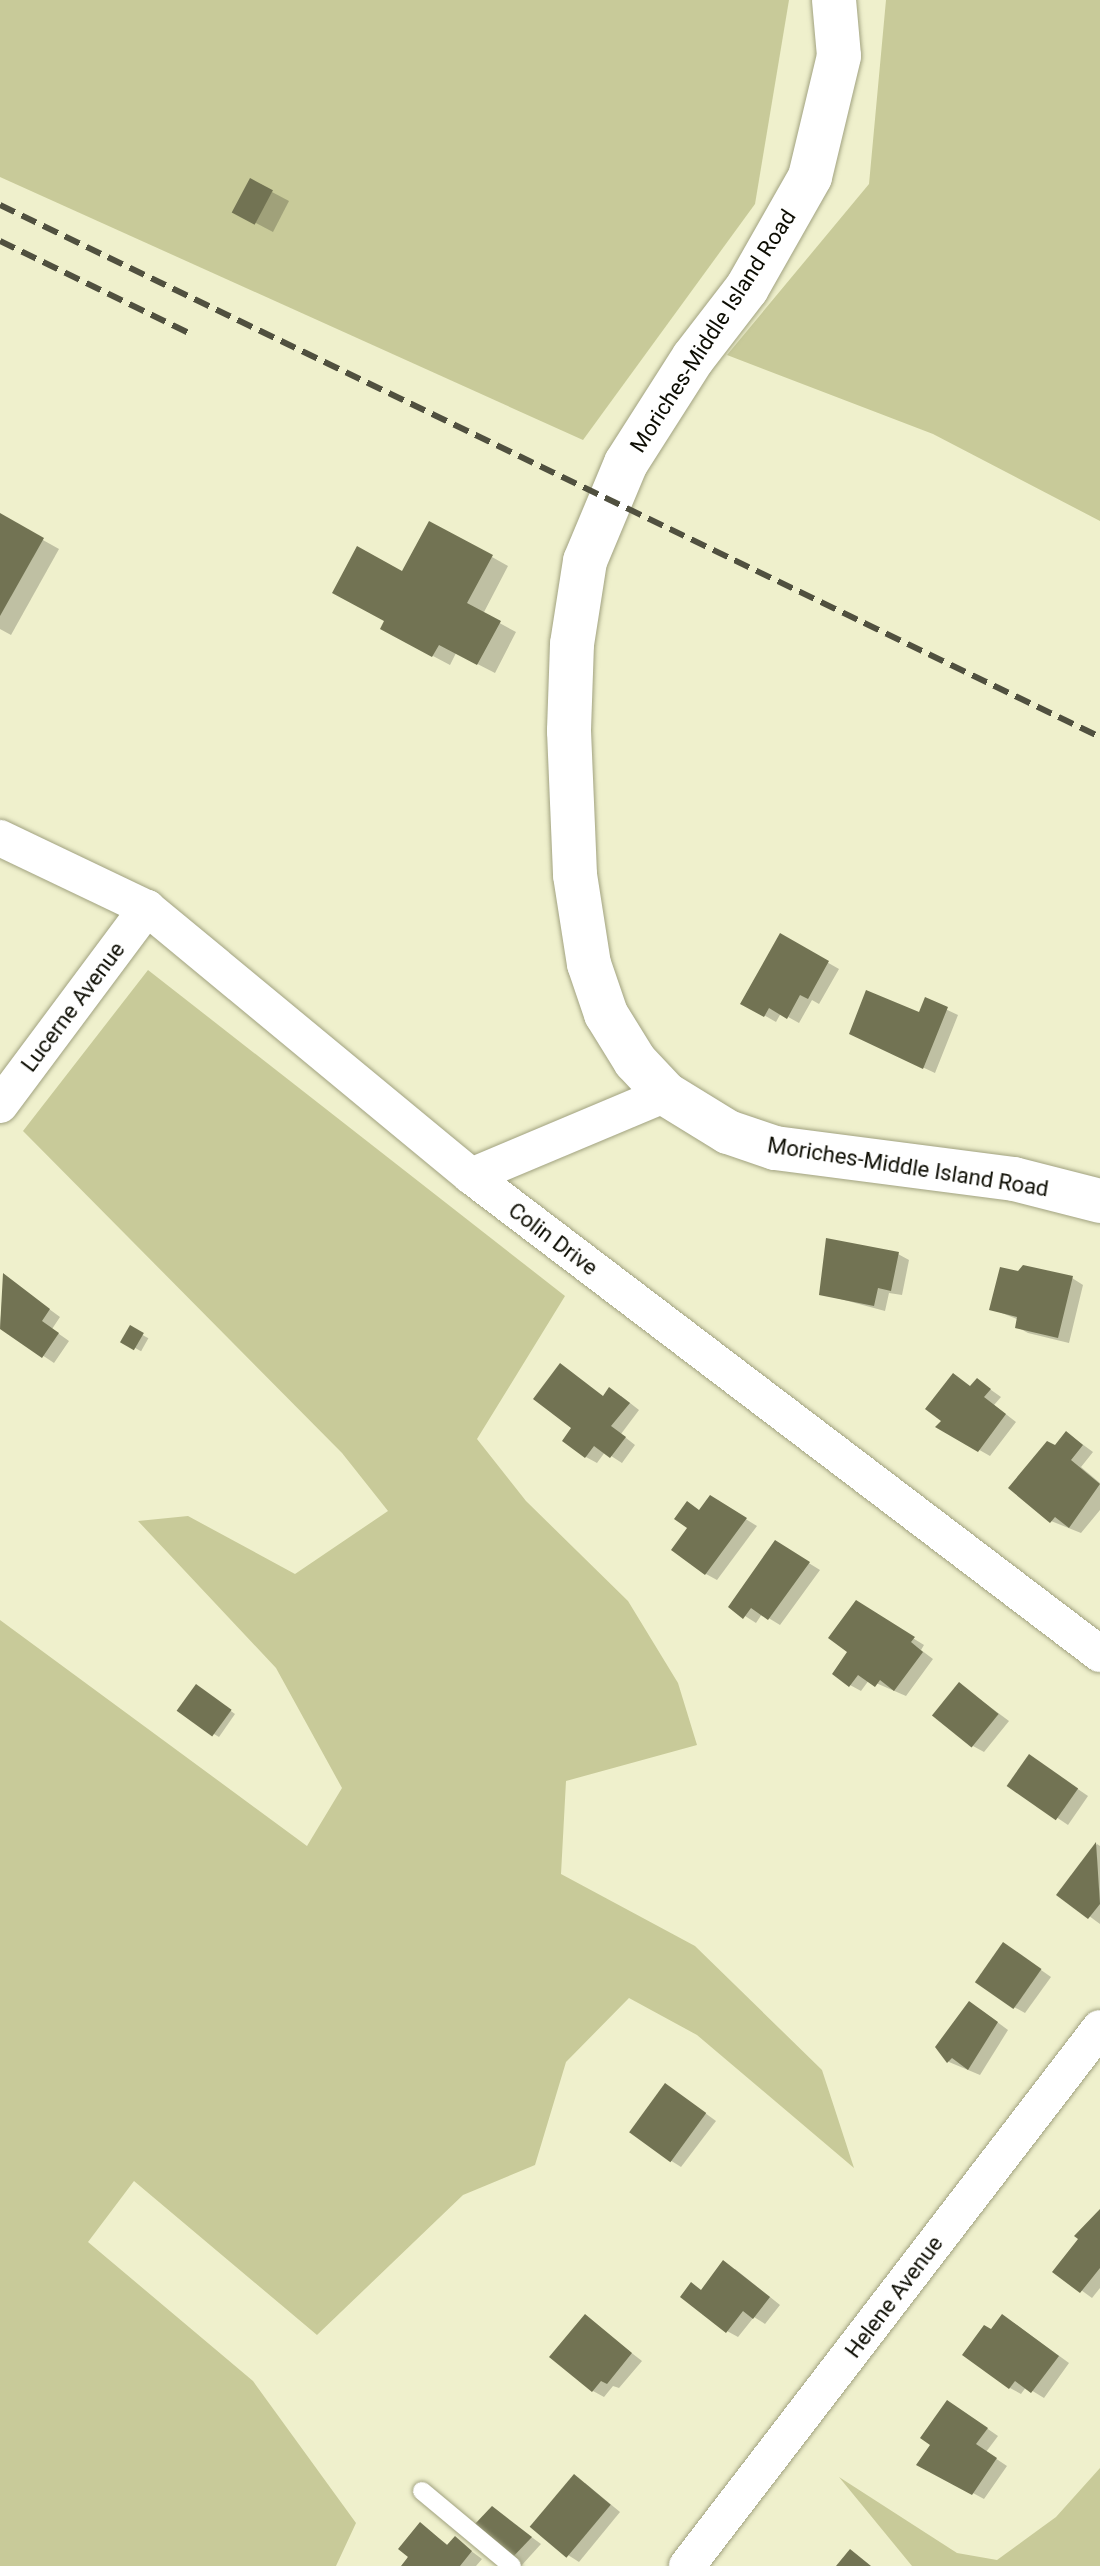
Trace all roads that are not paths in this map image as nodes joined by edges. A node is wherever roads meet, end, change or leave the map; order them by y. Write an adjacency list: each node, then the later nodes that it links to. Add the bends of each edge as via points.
1 (834, 0): 4 (main road, Moriches-Middle Island Road, via 839,56 810,177 747,288 693,358 626,463 585,561 576,604 569,731 584,937 606,1014 635,1061)
2 (0, 838): 3 (street, Colin Drive)
3 (147, 908): 5 (street, Lucerne Avenue); 6 (street, Colin Drive)
4 (666, 1094): 6 (street); 7 (main road, Moriches-Middle Island Road, via 706,1121 775,1148 1014,1179)
5 (0, 1105)
6 (471, 1176): 8 (street, Colin Drive)
7 (1100, 1201)
8 (1100, 1654)
9 (1100, 2028): 12 (street, Helene Avenue)
10 (422, 2491): 11 (lane)
11 (512, 2566)
12 (687, 2566)

